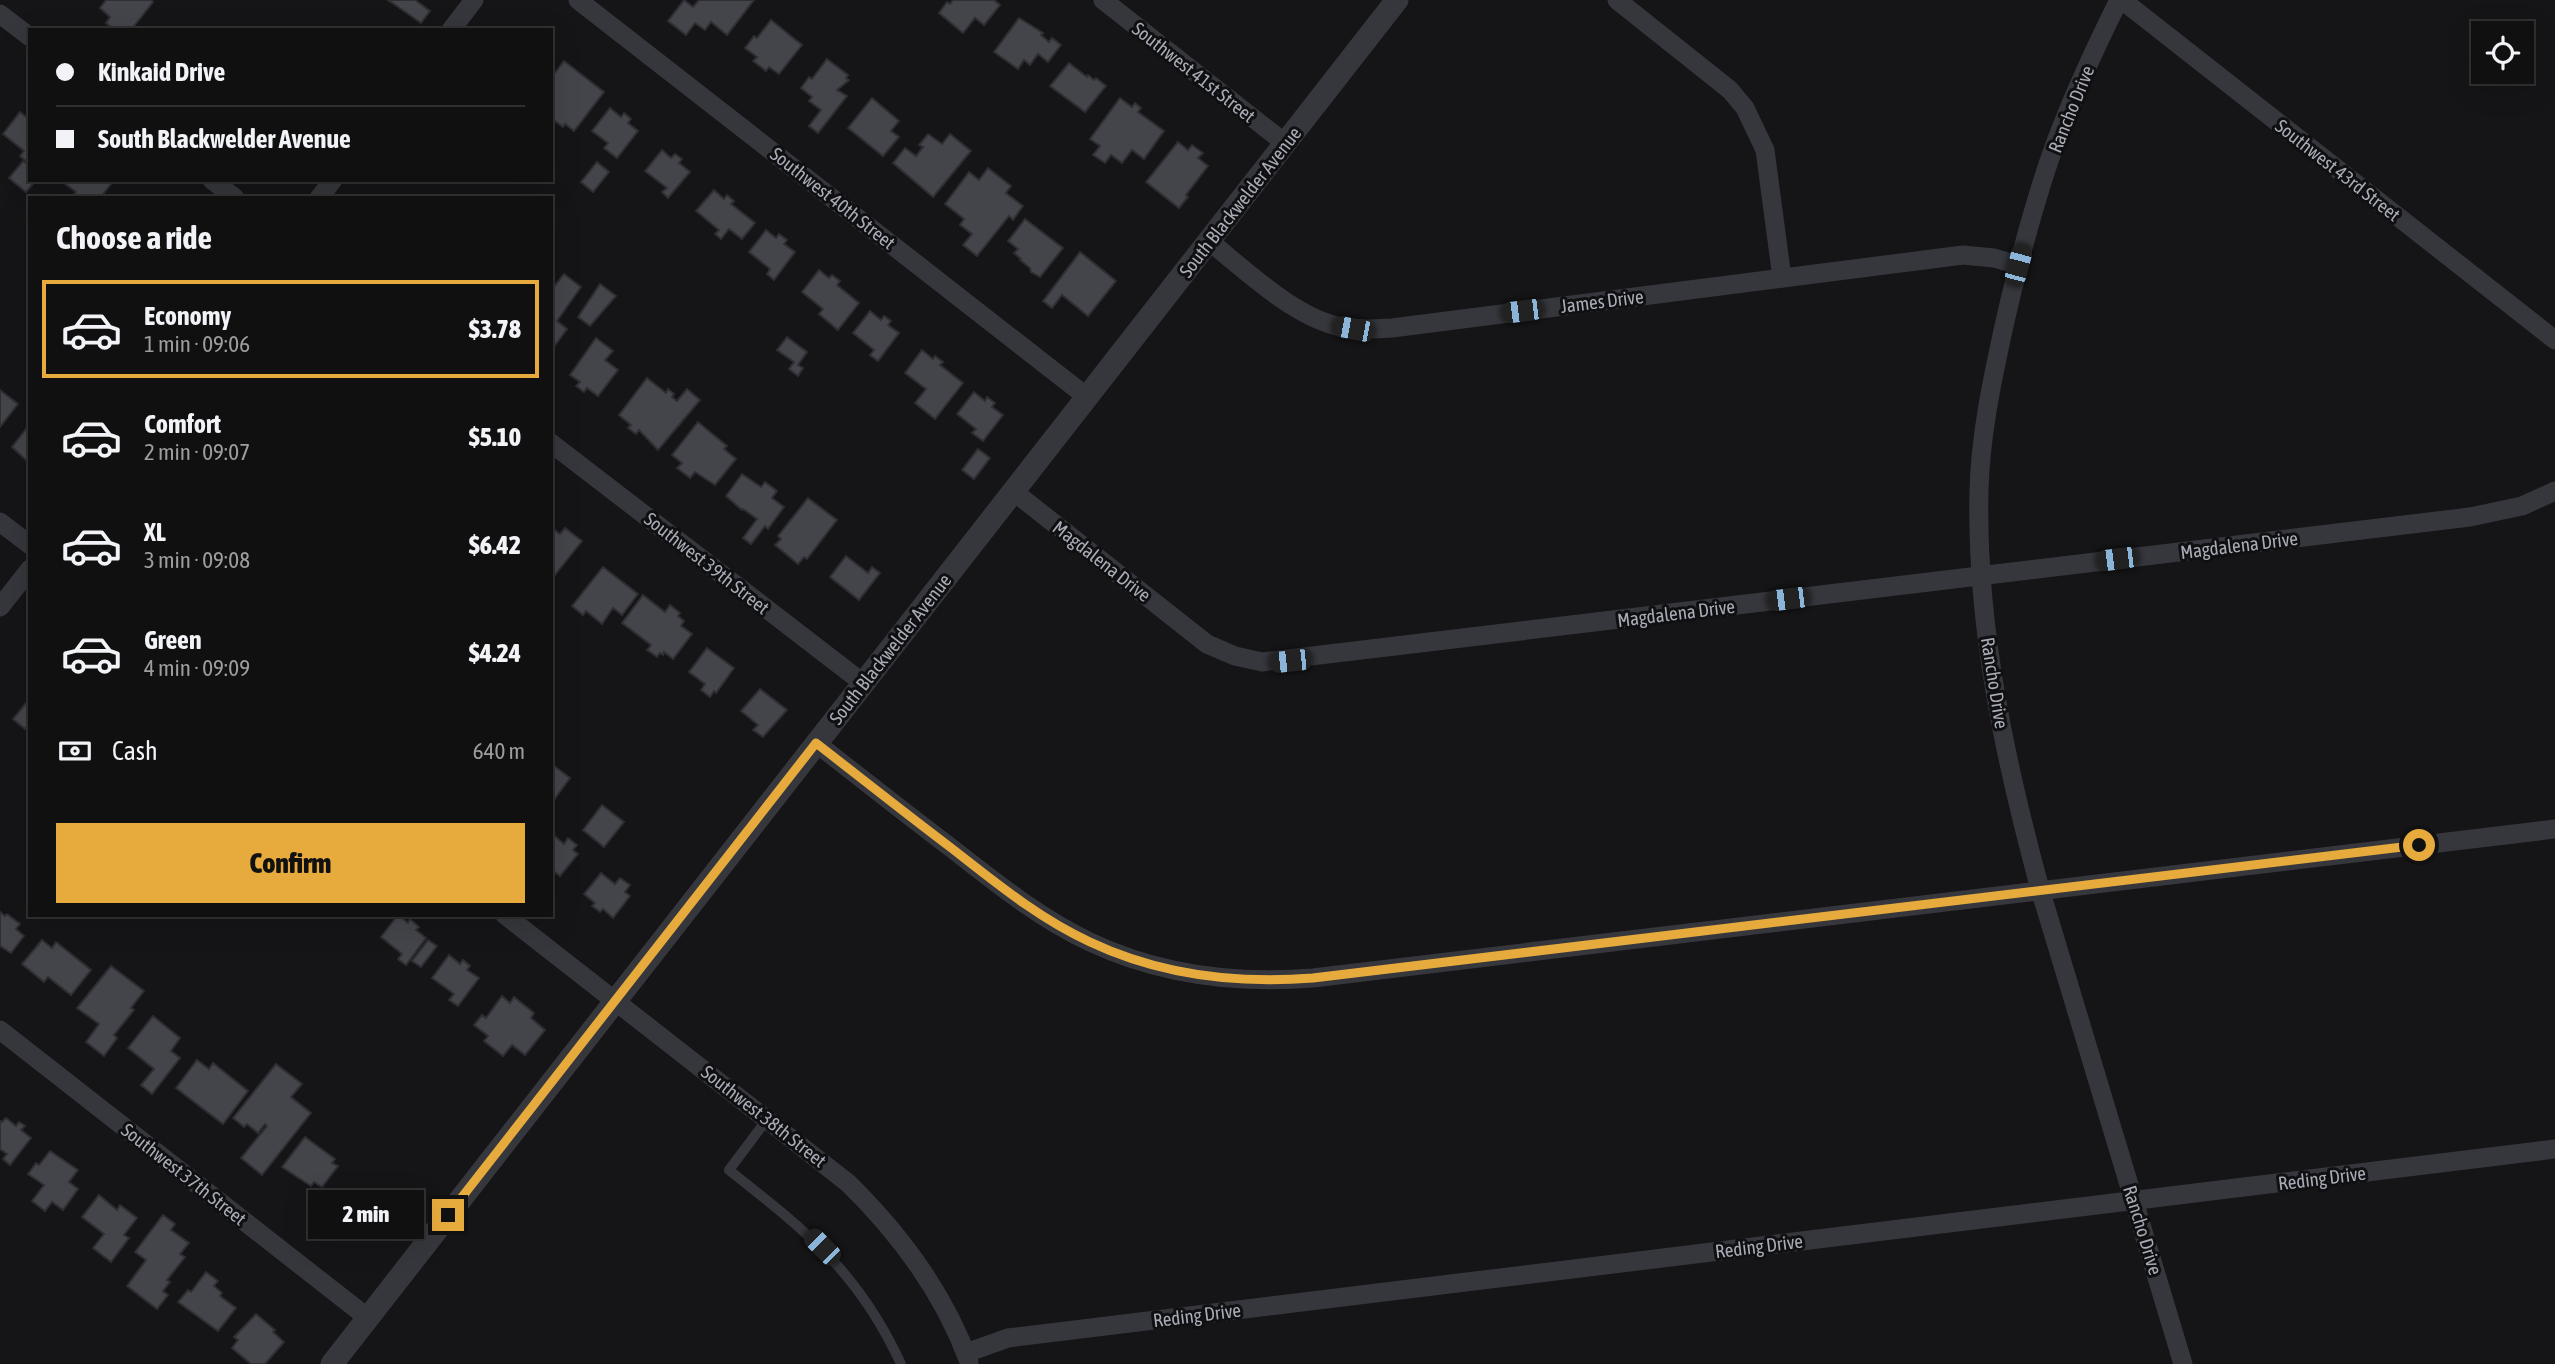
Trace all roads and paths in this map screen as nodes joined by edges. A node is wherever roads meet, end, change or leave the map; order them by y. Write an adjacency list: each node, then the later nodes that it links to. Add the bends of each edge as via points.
1 (474, 0): 8 (street)
2 (578, 0): 17 (street, Southwest 40th Street)
3 (1103, 0): 10 (street, Southwest 41st Street)
4 (1397, 0): 10 (street, South Blackwelder Avenue)
5 (1617, 0): 15 (street, via 1724,85 1745,108 1765,150)
6 (2120, 0): 14 (street, Rancho Drive, via 2050,159); 16 (street, Southwest 43rd Street)
7 (0, 14): 9 (street)
8 (453, 28)
9 (28, 35)
10 (1286, 144): 13 (street, South Blackwelder Avenue)
11 (215, 182): 12 (street)
12 (232, 196)
13 (1209, 242): 15 (street, James Drive, via 1314,317 1353,329); 17 (street, South Blackwelder Avenue)
14 (2018, 265): 15 (street, James Drive, via 1963,255); 24 (street, Rancho Drive, via 1983,439 1979,500)
15 (1782, 278)
16 (2555, 340)
17 (1087, 397): 19 (street, South Blackwelder Avenue)
18 (553, 445): 26 (street, Southwest 39th Street)
19 (1013, 491): 24 (street, Magdalena Drive, via 1208,644 1262,662); 26 (street, South Blackwelder Avenue)
20 (2555, 491): 24 (street, Magdalena Drive, via 2522,506 2470,517)
21 (0, 522): 22 (street)
22 (28, 543)
23 (28, 572): 25 (street)
24 (1982, 575): 29 (street, Rancho Drive, via 1992,674)
25 (0, 607)
26 (863, 683): 27 (street, South Blackwelder Avenue)
27 (816, 743): 29 (street, via 1003,889 1064,929 1157,966 1225,979 1313,978); 31 (street, South Blackwelder Avenue)
28 (2555, 829): 29 (street)
29 (2039, 889): 35 (street, Rancho Drive)
30 (508, 917): 31 (street, Southwest 38th Street)
31 (616, 1001): 33 (street, Southwest 38th Street); 36 (street, South Blackwelder Avenue)
32 (0, 1030): 36 (street, Southwest 37th Street)
33 (768, 1118): 37 (street, Southwest 38th Street, via 848,1183 888,1224 924,1272); 39 (lane, via 729,1170 805,1230 839,1264 866,1299)
34 (2555, 1149): 35 (street, Reding Drive)
35 (2134, 1200): 37 (street, Reding Drive, via 1008,1338); 40 (street, Rancho Drive)
36 (368, 1318): 38 (street, South Blackwelder Avenue)
37 (968, 1358)
38 (332, 1364)
39 (901, 1364)
40 (2183, 1364)

